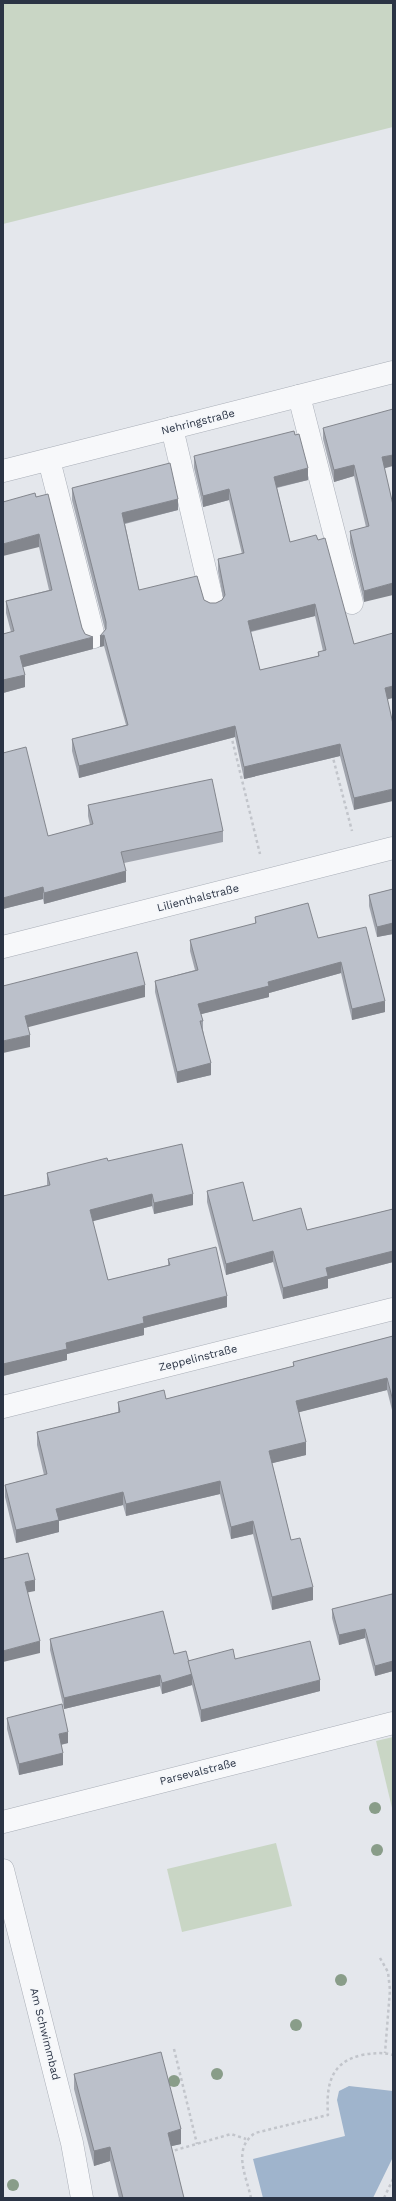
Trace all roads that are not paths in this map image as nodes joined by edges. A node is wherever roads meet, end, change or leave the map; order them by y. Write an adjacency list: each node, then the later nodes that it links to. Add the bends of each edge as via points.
1 (393, 372): 2 (street, Nehringstraße)
2 (299, 396): 3 (street, Nehringstraße); 7 (street)
3 (172, 428): 4 (street, Nehringstraße); 6 (street)
4 (49, 460): 5 (street, Nehringstraße); 8 (street)
5 (3, 471)
6 (213, 603)
7 (352, 603)
8 (94, 637)
9 (393, 848): 10 (street, Lilienthalstraße)
10 (3, 948)
11 (393, 1309): 12 (street, Zeppelinstraße)
12 (3, 1407)
13 (393, 1723): 14 (street, Parsevalstraße)
14 (3, 1822)
15 (3, 1870): 16 (street, Am Schwimmbad, via 72,2143)
16 (82, 2198)

